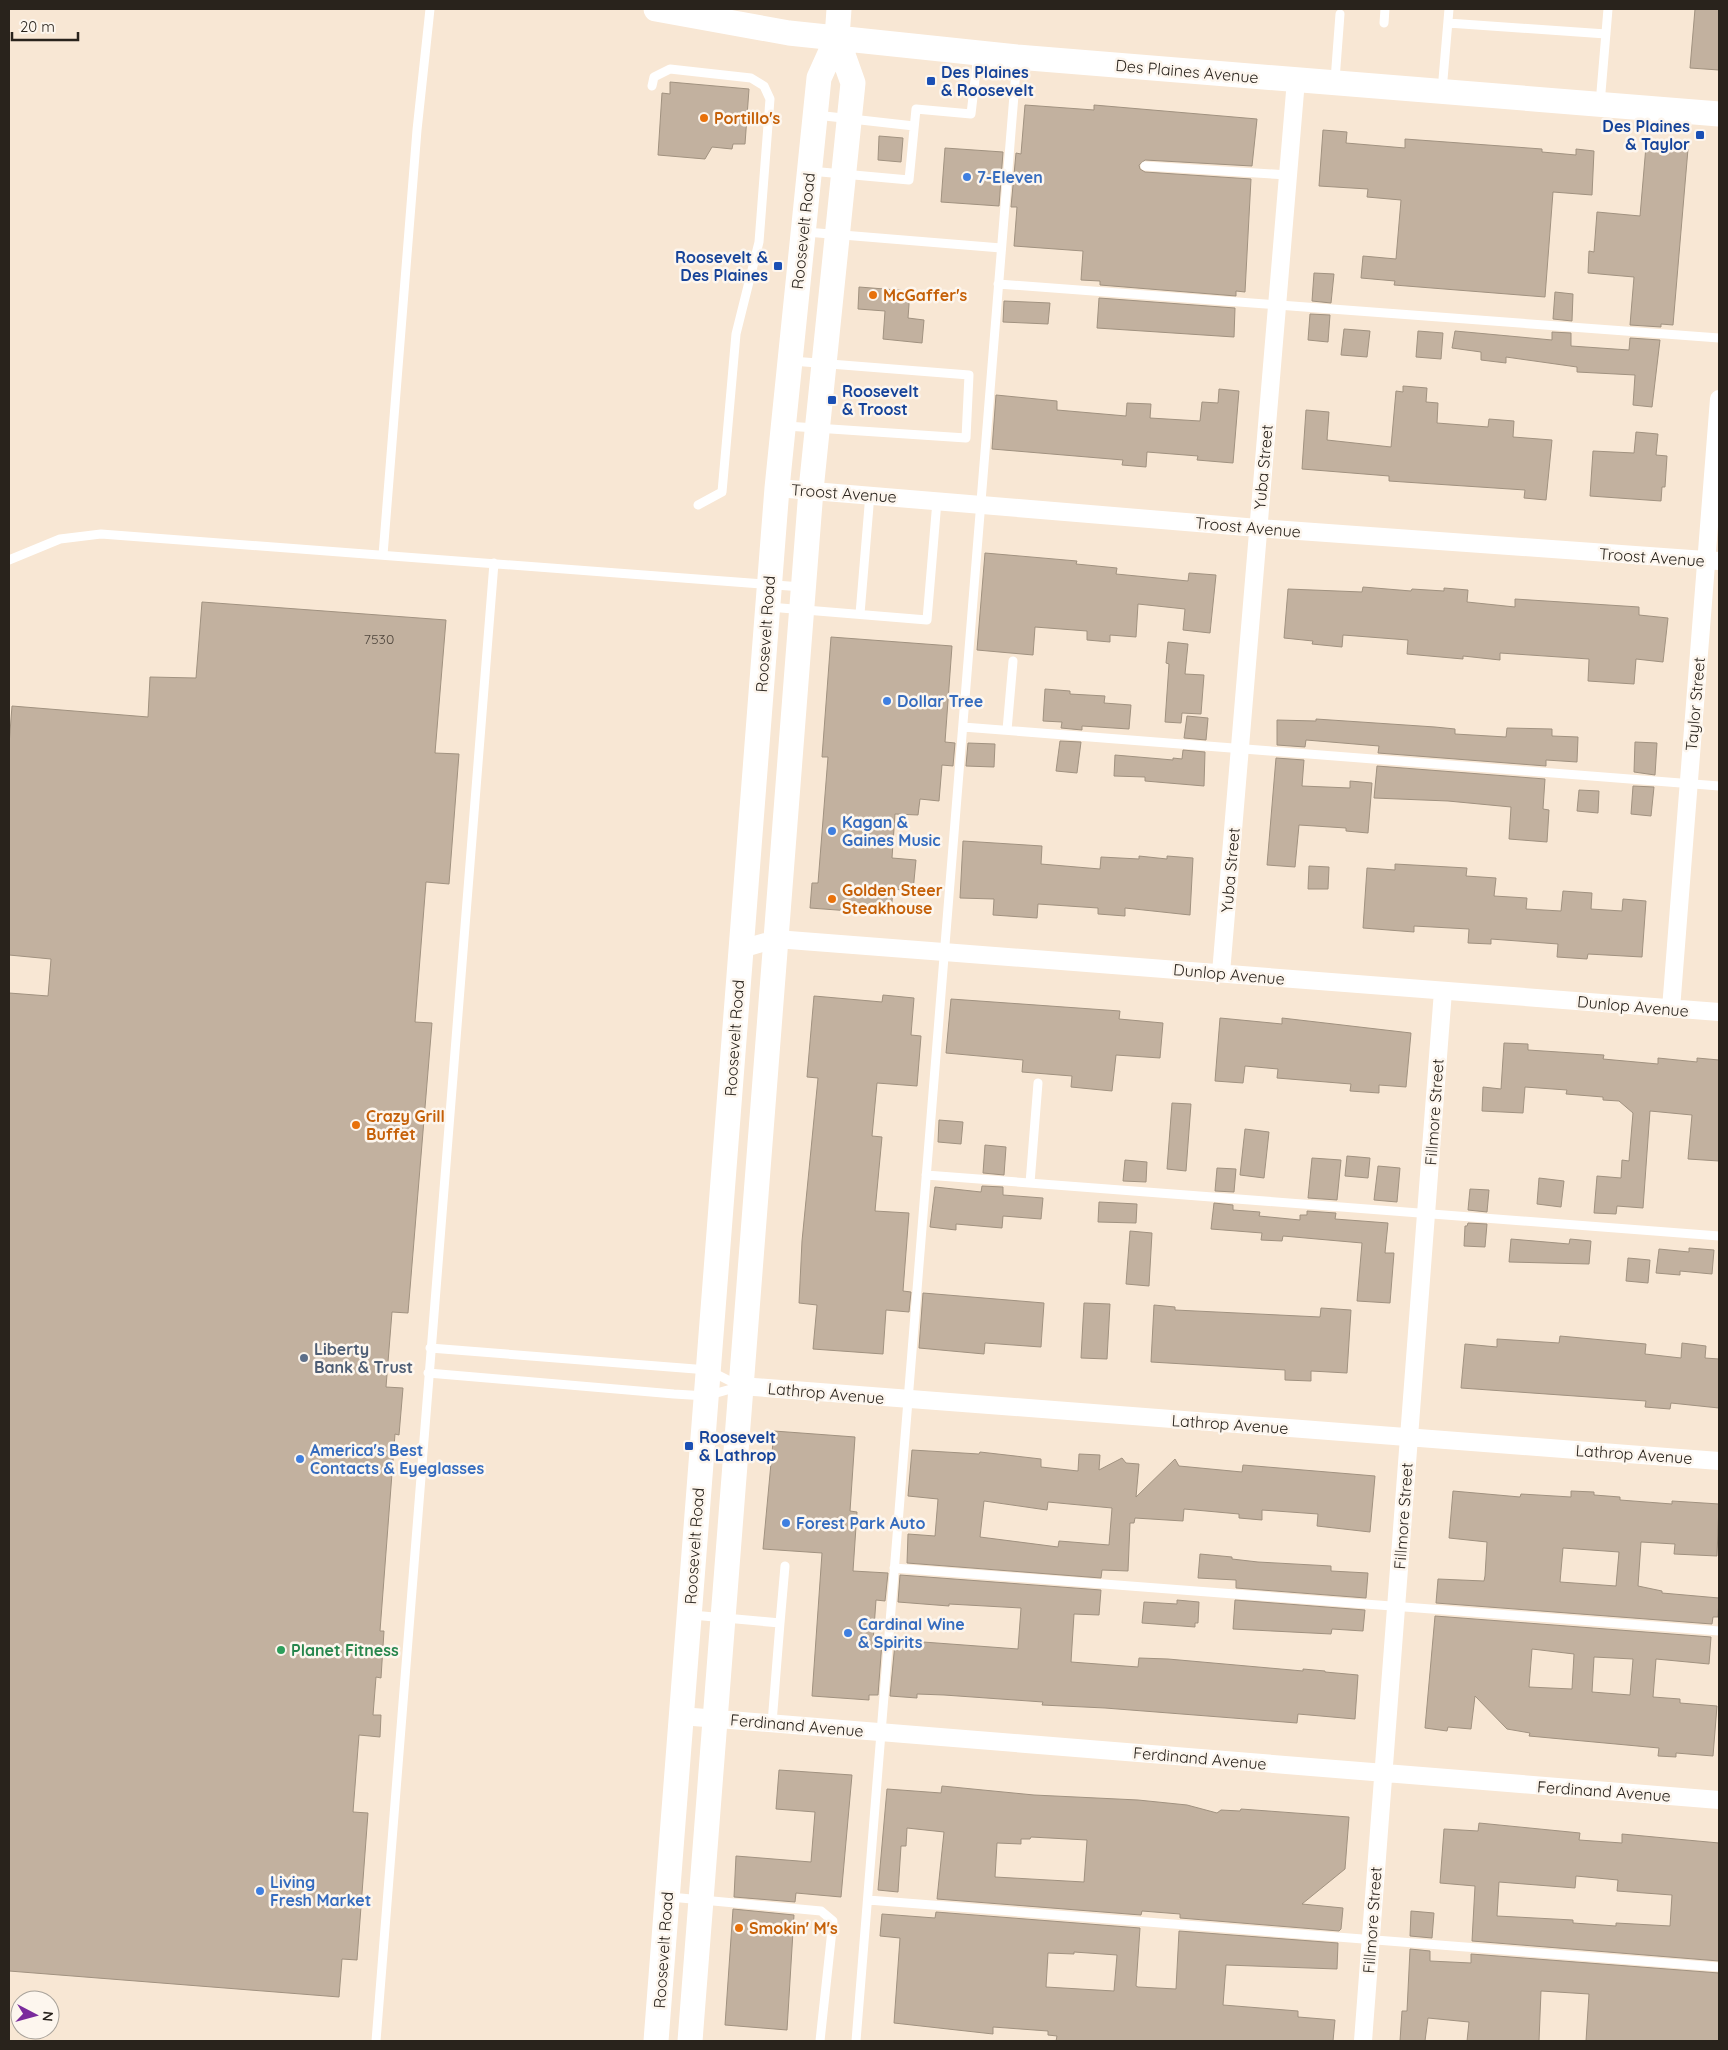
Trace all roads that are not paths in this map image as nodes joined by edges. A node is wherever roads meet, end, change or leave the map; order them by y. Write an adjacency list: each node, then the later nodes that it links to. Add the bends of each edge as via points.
1 (430, 9): 46 (lane, via 417,130)
2 (656, 9): 7 (main road, Des Plaines Avenue)
3 (839, 9): 12 (main road, Roosevelt Road)
4 (1385, 9): 9 (lane)
5 (1449, 9): 10 (lane)
6 (1608, 9): 11 (lane)
7 (718, 14): 12 (main road, Des Plaines Avenue, via 789,33)
8 (1340, 14): 16 (lane)
9 (1384, 23)
10 (1448, 23): 11 (lane); 18 (lane)
11 (1606, 34): 19 (lane)
12 (837, 38): 13 (main road, Des Plaines Avenue); 21 (main road, Roosevelt Road, via 819,78); 22 (main road, Roosevelt Road, via 853,82)
13 (978, 53): 14 (main road, Des Plaines Avenue); 23 (lane, via 971,114 916,109)
14 (1017, 57): 15 (main road, Des Plaines Avenue); 30 (lane)
15 (1296, 80): 16 (main road, Des Plaines Avenue); 27 (street, Yuba Street)
16 (1335, 83): 18 (main road, Des Plaines Avenue)
17 (652, 86): 43 (lane, via 654,77 670,69 751,78 764,86 770,98 759,242 736,334 722,492)
18 (1442, 91): 19 (main road, Des Plaines Avenue)
19 (1600, 104): 20 (main road, Des Plaines Avenue)
20 (1719, 114)
21 (816, 115): 22 (lane); 25 (main road, Roosevelt Road)
22 (849, 118): 23 (lane); 26 (main road, Roosevelt Road)
23 (914, 126): 26 (lane, via 909,180)
24 (1145, 166): 27 (lane)
25 (810, 171): 26 (lane); 28 (main road, Roosevelt Road)
26 (844, 174): 29 (main road, Roosevelt Road)
27 (1288, 176): 32 (street, Yuba Street)
28 (803, 232): 29 (lane); 34 (main road, Roosevelt Road)
29 (837, 235): 30 (lane); 35 (main road, Roosevelt Road)
30 (1002, 248): 31 (lane)
31 (998, 284): 32 (lane); 44 (lane)
32 (1277, 304): 33 (lane); 45 (street, Yuba Street)
33 (1719, 338)
34 (790, 360): 35 (lane); 37 (main road, Roosevelt Road)
35 (824, 363): 38 (main road, Roosevelt Road); 38 (lane, via 970,375 966,438)
36 (1719, 399): 48 (street, Taylor Street)
37 (783, 426): 38 (lane); 39 (main road, Roosevelt Road)
38 (818, 428): 40 (main road, Roosevelt Road)
39 (777, 488): 40 (street, Troost Avenue); 50 (main road, Roosevelt Road)
40 (811, 490): 41 (street, Troost Avenue); 51 (main road, Roosevelt Road)
41 (870, 494): 42 (street, Troost Avenue); 52 (lane)
42 (936, 501): 44 (street, Troost Avenue); 52 (lane, via 927,620)
43 (698, 505)
44 (980, 506): 45 (street, Troost Avenue); 54 (lane)
45 (1258, 528): 48 (street, Troost Avenue); 56 (street, Yuba Street)
46 (383, 555): 47 (lane, via 100,534 60,539); 49 (lane)
47 (9, 560)
48 (1713, 561): 57 (street, Taylor Street)
49 (494, 563): 50 (lane); 71 (lane)
50 (768, 596): 51 (lane); 51 (lane); 60 (main road, Roosevelt Road)
51 (803, 598): 52 (lane); 59 (main road, Roosevelt Road)
52 (860, 614)
53 (1013, 660): 55 (lane)
54 (963, 727): 55 (lane); 61 (lane)
55 (1006, 730): 56 (lane)
56 (1240, 748): 57 (lane); 62 (street, Yuba Street)
57 (1688, 784): 58 (lane); 64 (street, Taylor Street)
58 (1719, 786)
59 (776, 939): 60 (street, Dunlop Avenue); 61 (street, Dunlop Avenue); 74 (main road, Roosevelt Road)
60 (741, 949): 72 (main road, Roosevelt Road)
61 (944, 951): 62 (street, Dunlop Avenue); 67 (lane)
62 (1221, 973): 63 (street, Dunlop Avenue)
63 (1443, 991): 64 (street, Dunlop Avenue); 69 (street, Fillmore Street)
64 (1671, 1009): 65 (street, Dunlop Avenue)
65 (1719, 1012)
66 (1038, 1083): 68 (lane)
67 (926, 1175): 68 (lane); 76 (lane)
68 (1030, 1183): 69 (lane)
69 (1426, 1213): 70 (lane); 77 (street, Fillmore Street)
70 (1719, 1236)
71 (430, 1348): 72 (lane); 73 (lane)
72 (708, 1370): 74 (lane); 75 (main road, Roosevelt Road)
73 (428, 1373): 75 (lane); 97 (lane)
74 (741, 1386): 75 (lane); 76 (street, Lathrop Avenue); 83 (main road, Roosevelt Road)
75 (706, 1396): 82 (main road, Roosevelt Road)
76 (908, 1399): 77 (street, Lathrop Avenue); 80 (lane)
77 (1409, 1437): 78 (street, Lathrop Avenue); 81 (street, Fillmore Street)
78 (1719, 1461)
79 (785, 1566): 84 (lane)
80 (894, 1568): 81 (lane); 89 (lane)
81 (1396, 1606): 85 (lane); 90 (street, Fillmore Street)
82 (689, 1614): 83 (lane); 86 (main road, Roosevelt Road)
83 (723, 1618): 84 (lane); 87 (main road, Roosevelt Road)
84 (780, 1623): 88 (lane)
85 (1719, 1631)
86 (681, 1716): 87 (street, Ferdinand Avenue); 92 (main road, Roosevelt Road)
87 (715, 1719): 88 (street, Ferdinand Avenue); 93 (main road, Roosevelt Road)
88 (772, 1724): 89 (street, Ferdinand Avenue)
89 (881, 1732): 90 (street, Ferdinand Avenue); 94 (lane)
90 (1383, 1774): 91 (street, Ferdinand Avenue); 95 (street, Fillmore Street)
91 (1719, 1800)
92 (667, 1897): 93 (lane); 98 (main road, Roosevelt Road)
93 (701, 1900): 99 (main road, Roosevelt Road); 100 (lane, via 821,1911 833,1921)
94 (868, 1900): 95 (lane); 101 (lane)
95 (1370, 1940): 96 (lane); 102 (street, Fillmore Street)
96 (1719, 1967)
97 (376, 2041)
98 (656, 2041)
99 (690, 2041)
100 (820, 2041)
101 (856, 2041)
102 (1363, 2041)

